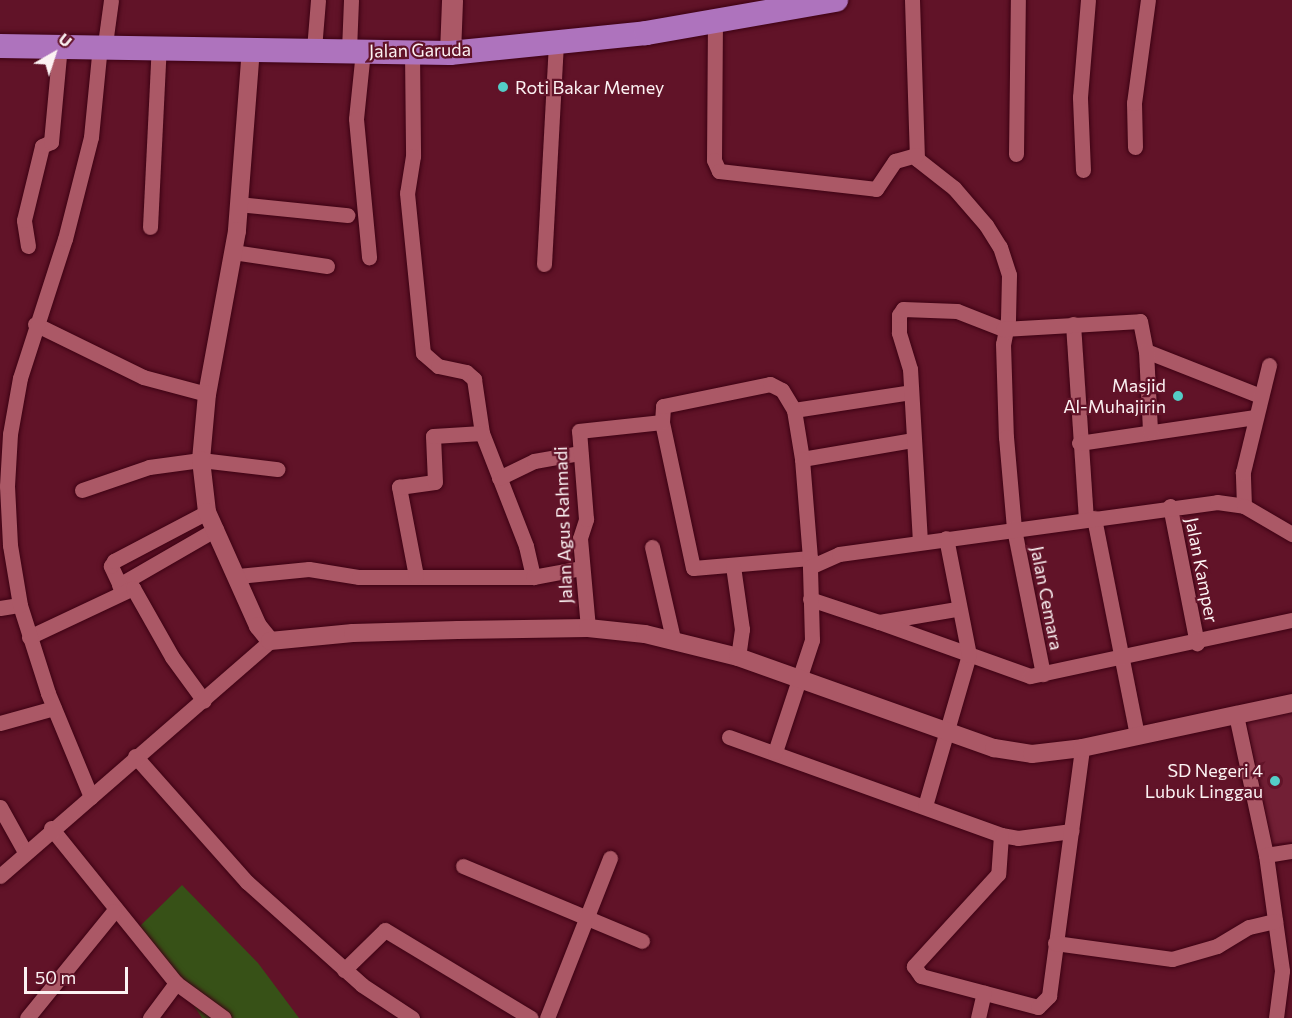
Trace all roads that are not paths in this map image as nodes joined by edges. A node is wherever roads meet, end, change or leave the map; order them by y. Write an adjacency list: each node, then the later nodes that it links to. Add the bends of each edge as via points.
1 (111, 0): 13 (street)
2 (318, 0): 18 (street)
3 (351, 0): 19 (street)
4 (452, 0): 21 (main road)
5 (836, 0): 10 (highway, Jalan Garuda)
6 (912, 0): 23 (street)
7 (1018, 0): 24 (street)
8 (1088, 0): 25 (street, via 1080,97)
9 (1148, 0): 22 (street, via 1134,103)
10 (781, 4): 11 (highway, Jalan Garuda)
11 (715, 18): 12 (highway, Jalan Garuda, via 646,33); 23 (street, via 714,160 719,171 876,189 895,161)
12 (556, 42): 21 (highway, Jalan Garuda); 32 (street)
13 (102, 44): 14 (highway, Jalan Garuda); 16 (highway, Jalan Garuda); 34 (street, via 91,137 80,186)
14 (60, 45): 15 (highway, Jalan Garuda); 29 (street, via 51,142 42,146 24,220)
15 (0, 46)
16 (159, 46): 17 (highway, Jalan Garuda); 28 (street)
17 (250, 48): 18 (highway, Jalan Garuda); 26 (street)
18 (314, 50): 19 (highway, Jalan Garuda)
19 (356, 50): 20 (highway, Jalan Garuda); 31 (street, via 356,119)
20 (412, 52): 21 (highway, Jalan Garuda); 46 (street, via 413,156 408,193 423,353 438,366 471,374)
21 (450, 53)
22 (1135, 147)
23 (916, 154): 36 (street, Jalan Cemara, via 921,164 954,188 1000,247 1009,274 1008,319)
24 (1016, 154)
25 (1083, 170)
26 (238, 204): 27 (street); 30 (street)
27 (347, 215)
28 (150, 227)
29 (28, 246)
30 (233, 252): 33 (street); 40 (street)
31 (369, 257)
32 (544, 264)
33 (327, 266)
34 (35, 324): 40 (street, via 144,378); 73 (street, via 10,434 7,486 10,545)
35 (1073, 324): 36 (street); 37 (street, via 1137,320); 48 (street)
36 (1003, 330): 39 (street, via 957,311 902,310 899,333 909,359); 60 (street, Jalan Cemara)
37 (1146, 351): 41 (street); 45 (street)
38 (1269, 365): 41 (street)
39 (911, 392): 42 (street); 47 (street)
40 (207, 394): 51 (street)
41 (1260, 396): 43 (street)
42 (794, 410): 44 (street, via 782,390 770,384 669,402 662,411); 50 (street)
43 (1255, 417): 45 (street); 56 (street, via 1243,472)
44 (662, 422): 49 (street, Jalan Agus Rahmadi, via 583,429 578,434); 66 (street, via 691,566 699,570)
45 (1150, 431): 48 (street)
46 (482, 432): 53 (street); 69 (street, via 433,436 435,482 399,487)
47 (914, 440): 50 (street); 63 (street)
48 (1079, 443): 58 (street)
49 (580, 453): 53 (street, via 534,461); 67 (street, Jalan Agus Rahmadi, via 586,519 580,538)
50 (802, 459): 65 (street)
51 (201, 460): 52 (street); 54 (street, via 149,467); 57 (street)
52 (277, 469)
53 (499, 478): 70 (street, via 526,546)
54 (82, 490)
55 (1170, 506): 56 (street, via 1217,501); 58 (street); 82 (street, Jalan Kamper)
56 (1244, 506): 61 (street)
57 (207, 512): 59 (street); 71 (street, via 114,561 111,566)
58 (1090, 518): 60 (street); 85 (street)
59 (216, 529): 68 (street); 71 (street)
60 (1014, 529): 62 (street); 86 (street, Jalan Cemara)
61 (1292, 534)
62 (946, 538): 63 (street); 75 (street)
63 (920, 542): 65 (street)
64 (652, 547): 80 (street)
65 (810, 562): 66 (street); 72 (street)
66 (733, 566): 84 (street, via 742,628)
67 (582, 568): 70 (street); 78 (street, Jalan Agus Rahmadi)
68 (238, 576): 69 (street, via 309,569 359,577); 81 (street, via 258,626)
69 (417, 576): 70 (street)
70 (533, 577)
71 (121, 588): 79 (street); 88 (street, via 136,590 172,657)
72 (810, 599): 77 (street); 87 (street, via 813,633)
73 (20, 604): 74 (street); 79 (street)
74 (0, 608)
75 (957, 609): 77 (street); 83 (street)
76 (1292, 620): 82 (street)
77 (879, 622): 83 (street)
78 (588, 628): 80 (street); 81 (street, via 353,633)
79 (29, 637): 90 (street)
80 (672, 639): 84 (street)
81 (270, 641): 88 (street)
82 (1197, 643): 85 (street)
83 (969, 655): 86 (street, via 1026,675); 93 (street)
84 (738, 657): 87 (street)
85 (1122, 658): 86 (street); 94 (street)
86 (1043, 674)
87 (800, 679): 93 (street); 97 (street)
88 (204, 701): 98 (street)
89 (1292, 703): 91 (street)
90 (54, 708): 92 (street); 99 (street)
91 (1236, 715): 94 (street); 107 (street)
92 (0, 723)
93 (947, 730): 96 (street, via 1009,752 1050,753); 100 (street)
94 (1137, 735): 96 (street)
95 (729, 737): 97 (street)
96 (1082, 748): 103 (street)
97 (775, 752): 100 (street)
98 (135, 756): 99 (street); 117 (street, via 219,855)
99 (91, 797): 102 (street)
100 (925, 806): 104 (street)
101 (0, 807): 106 (street)
102 (51, 828): 106 (street); 111 (street)
103 (1072, 831): 104 (street, via 1018,838); 115 (street)
104 (1002, 835): 119 (street, via 998,874 914,966 921,976)
105 (1292, 851): 107 (street)
106 (25, 852): 110 (street)
107 (1266, 855): 113 (street)
108 (610, 858): 112 (street)
109 (463, 866): 112 (street)
110 (0, 876)
111 (114, 911): 118 (street); 121 (street)
112 (585, 920): 114 (street); 125 (street)
113 (1275, 921): 115 (street, via 1249,927 1217,946 1172,959); 116 (street)
114 (642, 941)
115 (1055, 943): 119 (street, via 1049,996 1043,1005 1030,1006)
116 (1287, 963): 127 (street)
117 (344, 970): 120 (street, via 385,930); 124 (street)
118 (176, 983): 122 (street); 123 (street)
119 (984, 993): 126 (street)
120 (526, 1017)
121 (27, 1018)
122 (150, 1018)
123 (224, 1018)
124 (412, 1018)
125 (548, 1018)
126 (978, 1018)
127 (1276, 1018)

